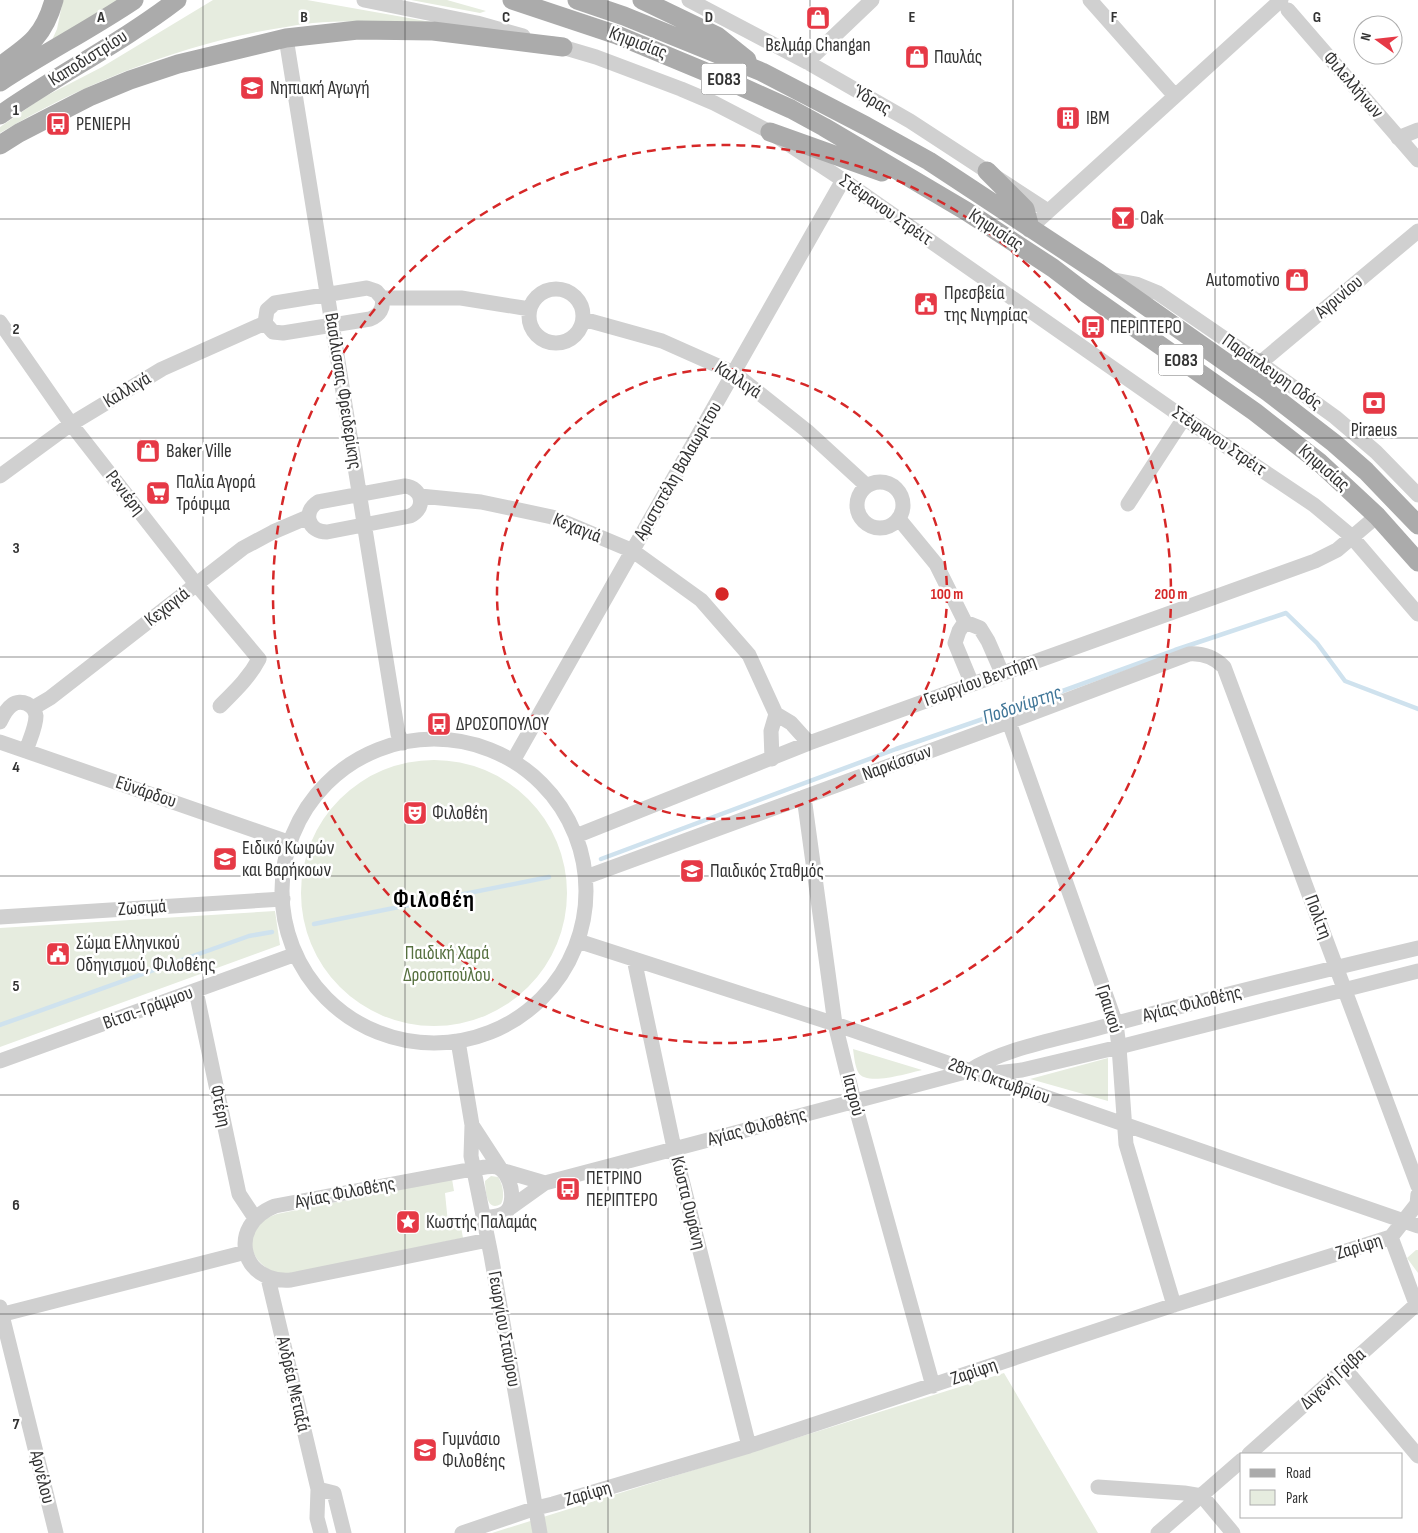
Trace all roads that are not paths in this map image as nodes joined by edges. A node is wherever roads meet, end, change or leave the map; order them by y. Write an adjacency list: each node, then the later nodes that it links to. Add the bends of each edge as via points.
1 (54, 0): 15 (main road, via 45,26 35,39)
2 (134, 0): 17 (main road, Καποδιστρίου)
3 (364, 0): 13 (street, Στέφανου Στρέιτ, via 477,23)
4 (512, 0): 27 (main road, Κηφισίας / ΕΟ83, via 617,34 742,87 816,123)
5 (577, 0): 16 (main road, Κηφισίας / ΕΟ83)
6 (642, 0): 16 (main road, via 717,36)
7 (872, 0): 14 (street)
8 (1090, 0): 18 (street)
9 (176, 1): 19 (main road, Καποδιστρίου)
10 (699, 2): 14 (street, Ύδρας)
11 (1281, 3): 18 (street); 22 (street, Φιλελλήνων)
12 (286, 38): 13 (main road, via 358,30 433,31); 23 (main road, via 178,64 130,80 89,97); 32 (street, Βασίλισσας Φρειδερίκης)
13 (563, 47): 21 (street, Στέφανου Στρέιτ, via 681,89)
14 (807, 62): 25 (street, Ύδρας, via 910,121)
15 (0, 66)
16 (762, 72): 29 (main road, Κηφισίας / ΕΟ83, via 929,161)
17 (0, 82)
18 (1174, 96): 28 (street)
19 (0, 115)
20 (1418, 130): 22 (street)
21 (770, 132): 26 (street, Στέφανου Στρέιτ); 27 (main road)
22 (1398, 138): 24 (street, Φιλελλήνων)
23 (0, 145)
24 (1418, 160)
25 (987, 171): 28 (street, Ύδρας); 29 (main road, via 1025,209)
26 (843, 180): 40 (street, Αριστοτέλη Βαλαωρίτου); 42 (street, Στέφανου Στρέιτ)
27 (923, 186): 50 (main road, Κηφισίας / ΕΟ83, via 966,210 1044,262 1255,412 1319,462)
28 (1048, 211): 29 (street)
29 (1030, 228): 31 (main road, Κηφισίας / ΕΟ83)
30 (1418, 231): 39 (street, Αγρινίου)
31 (1108, 279): 39 (street, Παράπλευρη Οδός, via 1136,284 1158,293); 41 (main road, Κηφισίας / ΕΟ83)
32 (327, 294): 33 (street, via 366,288 376,291); 37 (street, via 275,304 267,310); 38 (street, Βασίλισσας Φρειδερίκης)
33 (382, 298): 34 (street, via 460,298); 38 (street, via 382,308 375,317)
34 (530, 309): 35 (street, via 542,293 564,290 578,300); 35 (street, via 529,318 537,336 556,343 575,335)
35 (583, 319): 40 (street, Καλλιγά, via 662,341)
36 (0, 322): 43 (street, Ρενιέρη)
37 (265, 323): 38 (street, via 278,334); 43 (street, Καλλιγά, via 162,368)
38 (332, 325): 46 (street, Βασίλισσας Φρειδερίκης)
39 (1260, 362): 41 (main road); 47 (street, Παράπλευρη Οδός, via 1335,417 1376,452)
40 (734, 373): 45 (street, Καλλιγά, via 807,431); 56 (street, Αριστοτέλη Βαλαωρίτου)
41 (1268, 392): 54 (main road, Κηφισίας / ΕΟ83, via 1366,471)
42 (1184, 418): 49 (street); 55 (street, Στέφανου Στρέιτ, via 1314,505)
43 (71, 424): 44 (street, Καλλιγά); 58 (street, Ρενιέρη)
44 (0, 476)
45 (868, 486): 52 (street, via 883,482 896,488 904,504); 52 (street, via 858,500 857,509 863,520 878,529 886,528)
46 (359, 494): 48 (street, Κεχαγιά, via 405,486 414,488); 51 (street, Κεχαγιά, via 318,502); 53 (street, Βασίλισσας Φρειδερίκης)
47 (1418, 495)
48 (420, 496): 53 (street, via 420,507 414,515); 56 (street, Κεχαγιά, via 481,502 552,517)
49 (1128, 504)
50 (1377, 516): 55 (street, Γεωργίου Βεντήρη); 57 (main road, Κηφισίας / ΕΟ83)
51 (308, 517): 53 (street, via 312,527 322,532); 58 (street, Κεχαγιά, via 243,548)
52 (899, 519): 60 (street, via 936,564)
53 (364, 524): 70 (street, Βασίλισσας Φρειδερίκης, via 398,734)
54 (1418, 525)
55 (1352, 536): 59 (street, Στέφανου Στρέιτ); 62 (street, Γεωργίου Βεντήρη, via 1337,550 1315,561)
56 (632, 551): 66 (street, Κεχαγιά, via 701,600 749,656); 74 (street, Αριστοτέλη Βαλαωρίτου)
57 (1418, 562)
58 (196, 584): 64 (street, Ρενιέρη, via 259,659 242,684); 65 (street, Κεχαγιά)
59 (1418, 614)
60 (965, 622): 62 (street, via 980,628); 63 (street, via 955,643)
61 (1208, 656): 68 (street, Ναρκίσσων, via 1189,654); 85 (street, Πολίτη, via 1224,667)
62 (1002, 673): 63 (street, Γεωργίου Βεντήρη)
63 (972, 684): 71 (street, Γεωργίου Βεντήρη)
64 (220, 706)
65 (33, 708): 67 (street, via 15,703); 72 (street, via 36,717)
66 (776, 714): 71 (street, Κεχαγιά, via 791,723); 73 (street)
67 (0, 722)
68 (1009, 722): 75 (street, Ναρκίσσων); 90 (street, Γραικού)
69 (0, 742): 72 (street, Εϋνάρδου)
70 (403, 742): 74 (street, via 454,740 476,745); 77 (street, via 366,756 329,782 301,818)
71 (809, 743): 73 (street, Γεωργίου Βεντήρη)
72 (26, 751): 77 (street, Εϋνάρδου)
73 (772, 759): 76 (street, Γεωργίου Βεντήρη)
74 (513, 761): 76 (street, via 552,794)
75 (804, 797): 78 (street, Ναρκίσσων); 89 (street, Ιατρού)
76 (576, 836): 78 (street)
77 (291, 842): 79 (street)
78 (586, 877): 81 (street, via 586,900)
79 (283, 899): 80 (street, Ζωσιμά); 83 (street, via 286,923)
80 (0, 917)
81 (578, 941): 84 (street, 28ης Οκτωβρίου); 91 (street, via 558,979 530,1009 498,1029)
82 (1418, 948): 85 (street, Αγίας Φιλοθέης)
83 (296, 954): 88 (street, Βίτσι-Γράμμου); 91 (street, via 320,992 367,1028 423,1043)
84 (634, 959): 89 (street, 28ης Οκτωβρίου); 98 (street, Κώστα Ουράνη)
85 (1337, 967): 87 (street, Πολίτη); 90 (street, Αγίας Φιλοθέης)
86 (1418, 971): 87 (street, Αγίας Φιλοθέης)
87 (1345, 989): 92 (street, Αγίας Φιλοθέης); 102 (street, Πολίτη)
88 (196, 991): 93 (street, Βίτσι-Γράμμου); 105 (street, Φτέρη, via 239,1194)
89 (835, 1024): 94 (street, 28ης Οκτωβρίου); 95 (street, Ιατρού)
90 (1116, 1024): 92 (street, Γραικού); 94 (street, Αγίας Φιλοθέης, via 1000,1055)
91 (458, 1041): 97 (street, Γεωργίου Σταύρου)
92 (1119, 1047): 94 (street, Αγίας Φιλοθέης, via 1022,1070 996,1073); 96 (street, Γραικού)
93 (0, 1061)
94 (969, 1071): 95 (street, Αγίας Φιλοθέης); 96 (street, 28ης Οκτωβρίου)
95 (854, 1101): 98 (street, Αγίας Φιλοθέης); 116 (street, Ιατρού)
96 (1124, 1124): 107 (street, 28ης Οκτωβρίου); 113 (street, Γραικού, via 1126,1144)
97 (472, 1125): 99 (street, Γεωργίου Σταύρου); 100 (street, Γεωργίου Σταύρου)
98 (674, 1148): 101 (street, Αγίας Φιλοθέης); 117 (street, Κώστα Ουράνη)
99 (474, 1169): 100 (street, Αγίας Φιλοθέης, via 494,1166); 105 (street, Αγίας Φιλοθέης, via 275,1206); 106 (street, Γεωργίου Σταύρου)
100 (502, 1169): 101 (street, Αγίας Φιλοθέης); 104 (street, Γεωργίου Σταύρου, via 512,1197)
101 (545, 1182): 104 (street, Αγίας Φιλοθέης)
102 (1418, 1186)
103 (1418, 1194): 107 (street)
104 (508, 1210): 106 (street, via 501,1215); 109 (street)
105 (255, 1218): 110 (street, via 248,1228)
106 (483, 1218): 109 (street, Γεωργίου Σταύρου)
107 (1411, 1224): 108 (street, Ζαρίφη)
108 (1391, 1237): 112 (street); 113 (street, Ζαρίφη)
109 (488, 1240): 111 (street, via 292,1280); 124 (street, Γεωργίου Σταύρου)
110 (246, 1252): 111 (street, via 250,1263); 114 (street)
111 (268, 1278): 122 (street, Ανδρέα Μεταξά)
112 (1417, 1304): 115 (street, Διγενή Γρίβα)
113 (1174, 1305): 116 (street, Ζαρίφη)
114 (1, 1312): 125 (street, Αρνέλου)
115 (1345, 1369): 118 (street, Διγενή Γρίβα); 119 (street)
116 (933, 1386): 117 (street, Ζαρίφη)
117 (749, 1446): 124 (street, Ζαρίφη)
118 (1249, 1453)
119 (1418, 1456)
120 (1240, 1462): 123 (street)
121 (1098, 1488): 123 (street)
122 (318, 1489): 126 (street, Ανδρέα Μεταξά, via 317,1518); 127 (street, via 334,1493)
123 (1202, 1496): 130 (street); 131 (street)
124 (536, 1508): 128 (street, Ζαρίφη); 129 (street, Γεωργίου Σταύρου)
125 (56, 1533)
126 (321, 1533)
127 (344, 1533)
128 (462, 1533)
129 (540, 1533)
130 (1158, 1533)
131 (1233, 1533)

